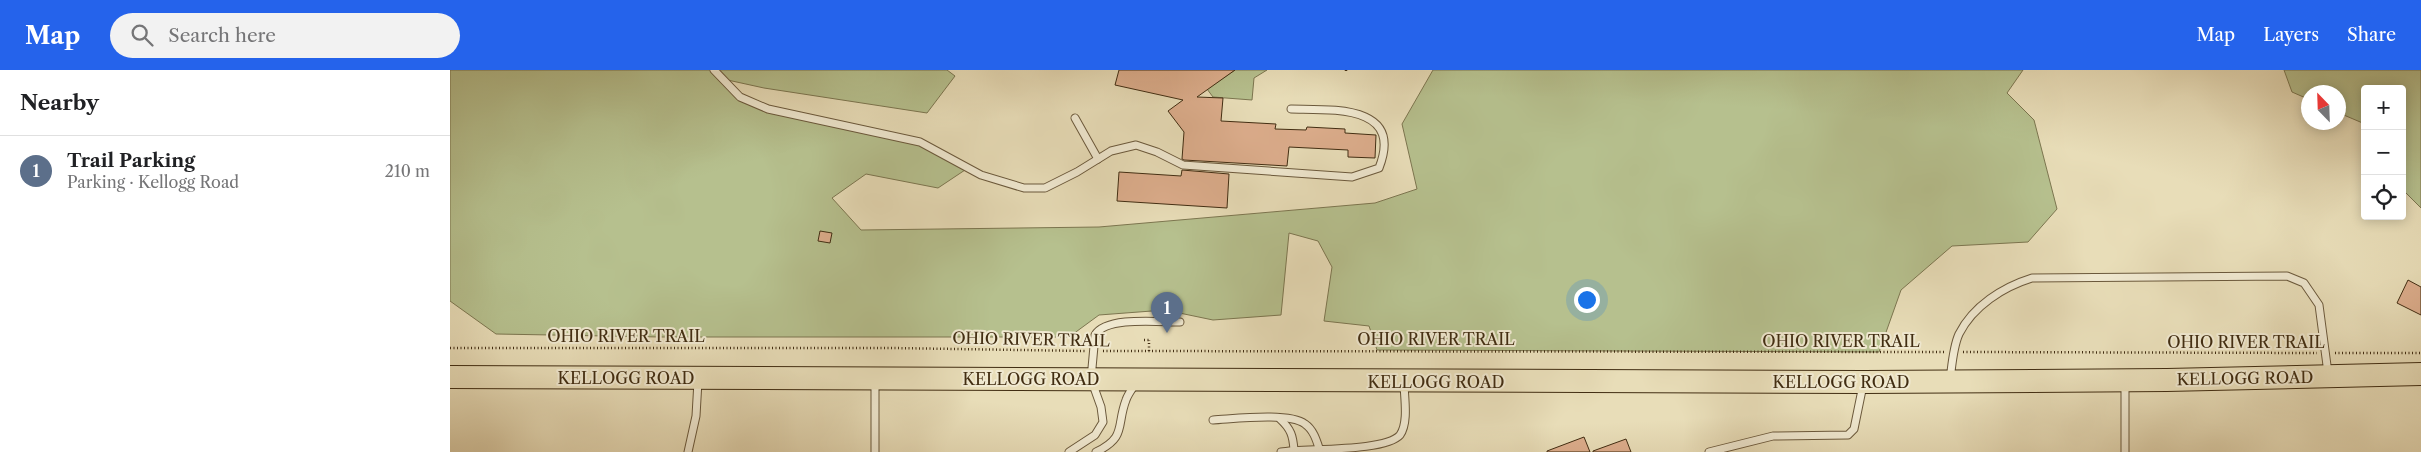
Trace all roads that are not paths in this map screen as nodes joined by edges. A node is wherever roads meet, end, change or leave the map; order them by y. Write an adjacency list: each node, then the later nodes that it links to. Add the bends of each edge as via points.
1 (714, 70): 4 (lane, via 740,97 768,109 920,142 981,175 1024,188 1046,188)
2 (1292, 109): 4 (lane, via 1346,111 1368,117 1386,139 1379,168 1352,177 1183,164 1136,145 1111,151)
3 (1076, 118): 4 (lane)
4 (1098, 159)
5 (1180, 322): 11 (lane, via 1113,323 1104,326 1095,335)
6 (2421, 374): 7 (main road, KELLOGG ROAD)
7 (2329, 376): 13 (main road, KELLOGG ROAD); 16 (lane, via 2319,305 2304,283 2288,276 2032,278 1983,303 1959,334)
8 (450, 377): 9 (main road, KELLOGG ROAD)
9 (698, 378): 10 (main road, KELLOGG ROAD); 21 (lane, via 696,416)
10 (875, 379): 11 (main road, KELLOGG ROAD); 22 (lane)
11 (1091, 379): 12 (main road, KELLOGG ROAD); 23 (lane, via 1103,422 1095,434)
12 (1138, 379): 14 (main road, KELLOGG ROAD); 24 (lane, via 1126,400 1115,441)
13 (2125, 380): 16 (main road, KELLOGG ROAD); 27 (lane)
14 (1404, 382): 15 (main road, KELLOGG ROAD); 20 (lane, via 1404,426 1392,443 1362,450)
15 (1864, 382): 16 (main road, KELLOGG ROAD); 26 (lane, via 1854,429 1848,435 1772,436)
16 (1950, 382)
17 (1280, 419): 18 (lane); 19 (lane, via 1289,427); 20 (lane, via 1306,424)
18 (1213, 420)
19 (1294, 450): 20 (lane); 25 (lane)
20 (1320, 451)
21 (688, 452)
22 (875, 452)
23 (1069, 452)
24 (1096, 452)
25 (1281, 452)
26 (1710, 452)
27 (2125, 452)

